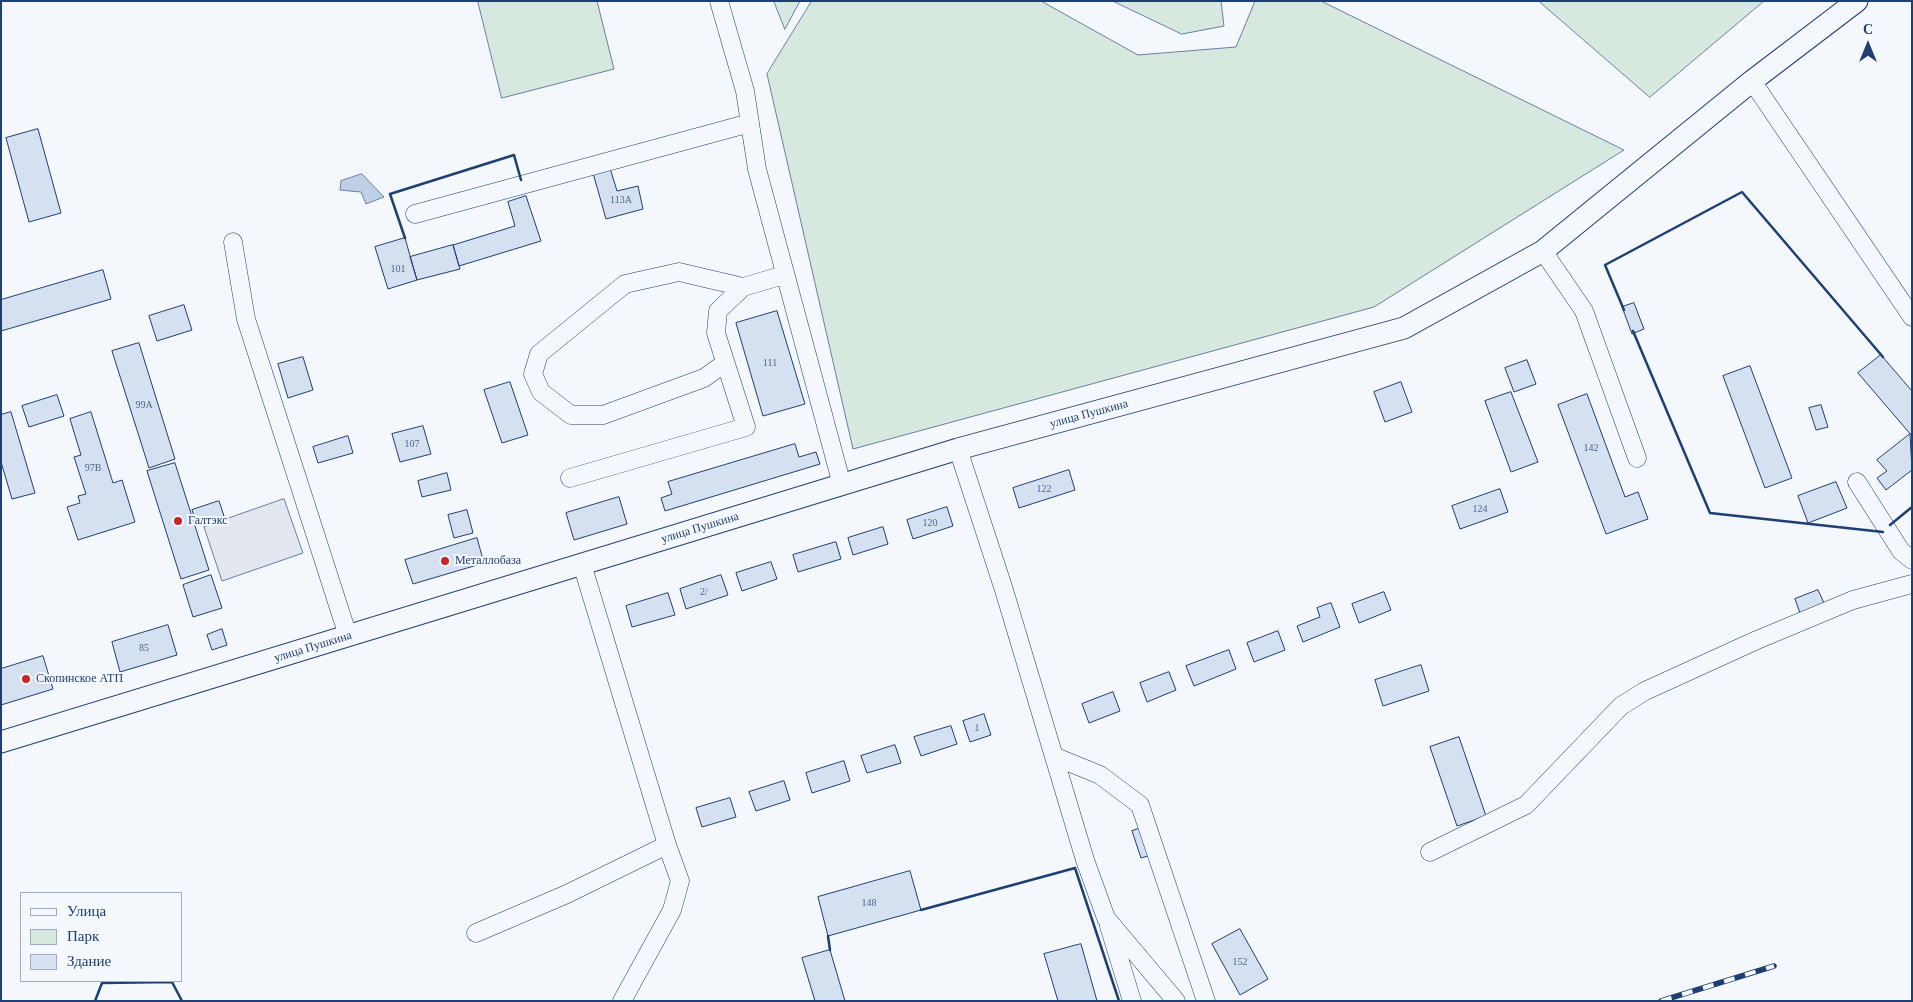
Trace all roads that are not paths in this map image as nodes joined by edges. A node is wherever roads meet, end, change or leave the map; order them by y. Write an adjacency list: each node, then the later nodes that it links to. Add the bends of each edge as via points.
1 (719, 1): 4 (lane, via 746,91)
2 (1857, 1): 3 (main road, улица Пушкина)
3 (1752, 81): 7 (main road, улица Пушкина); 10 (lane)
4 (750, 123): 5 (lane); 8 (lane, via 757,169)
5 (415, 214)
6 (233, 242): 20 (lane, via 246,318)
7 (1543, 251): 12 (main road, улица Пушкина, via 1404,328); 13 (lane, via 1584,311)
8 (784, 275): 9 (lane); 16 (lane)
9 (743, 287): 11 (lane, via 718,311 716,332); 11 (lane, via 679,272 624,284 539,354 533,374 541,392 571,415 603,415 704,378)
10 (1912, 317)
11 (725, 363): 14 (lane, via 746,427)
12 (958, 449): 16 (main road, улица Пушкина); 22 (lane)
13 (1637, 458)
14 (570, 478)
15 (1857, 482): 17 (lane, via 1900,551)
16 (842, 485): 18 (main road, улица Пушкина)
17 (1912, 560)
18 (582, 564): 20 (main road, улица Пушкина); 23 (lane)
19 (1912, 584): 24 (lane, via 1854,600 1645,691 1621,706 1526,805)
20 (348, 636): 21 (main road, улица Пушкина)
21 (1, 742)
22 (1056, 757): 25 (lane, via 1085,860); 30 (lane, via 1100,775 1140,805)
23 (667, 845): 26 (lane, via 576,890); 27 (lane, via 680,881 672,910)
24 (1430, 852)
25 (1106, 918): 28 (lane); 29 (lane)
26 (476, 933)
27 (622, 1001)
28 (1132, 1001)
29 (1176, 1001)
30 (1206, 1001)

